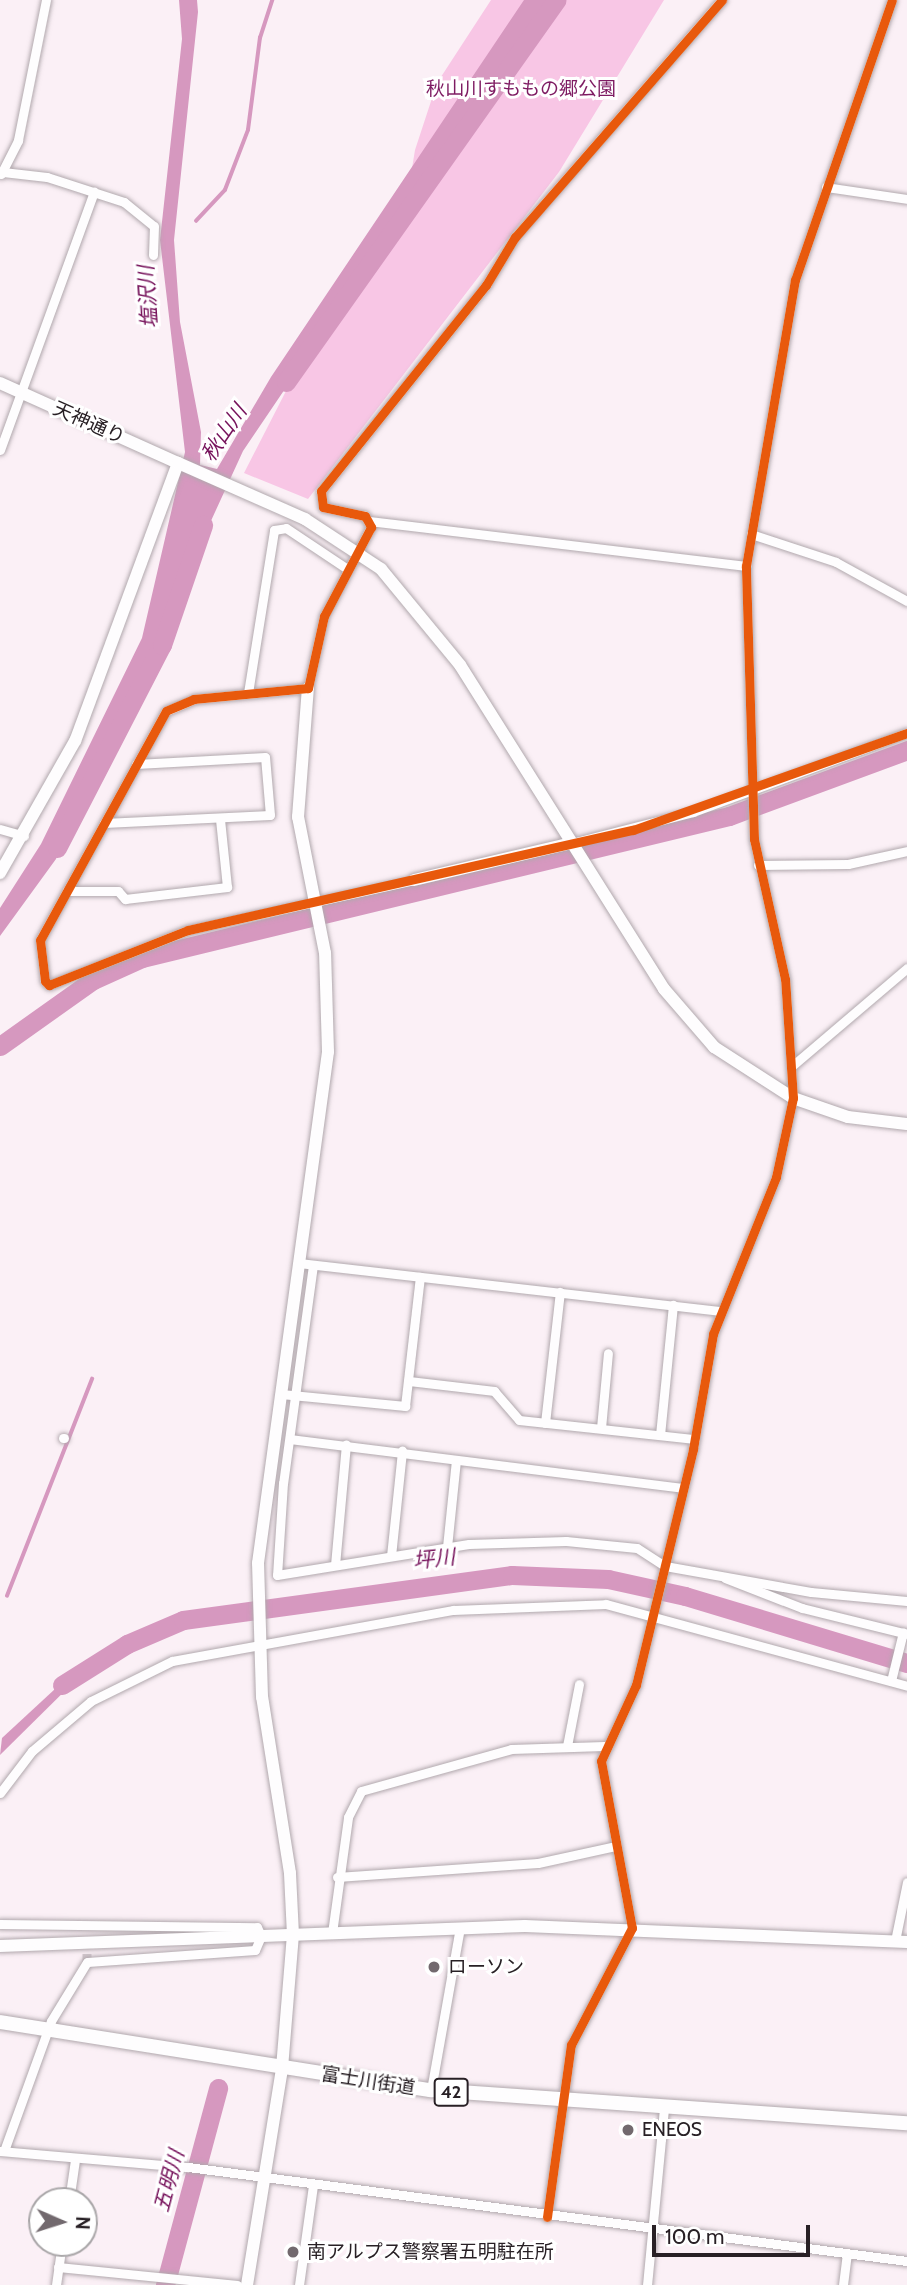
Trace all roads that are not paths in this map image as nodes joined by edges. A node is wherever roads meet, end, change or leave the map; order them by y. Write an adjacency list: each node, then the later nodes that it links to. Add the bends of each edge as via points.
1 (46, 0): 4 (street, via 18,140)
2 (722, 0): 13 (street, via 515,237 486,285 321,491 323,507)
3 (892, 0): 5 (street)
4 (2, 174): 6 (street)
5 (826, 187): 7 (street); 14 (street, via 796,280)
6 (94, 192): 8 (street, via 124,202 154,226); 10 (street)
7 (907, 199)
8 (153, 255)
9 (0, 383): 10 (street, 天神通り)
10 (24, 394): 11 (street); 12 (street, 天神通り)
11 (0, 450)
12 (178, 463): 15 (street, 天神通り); 27 (street, via 75,741)
13 (369, 521): 15 (street); 16 (street, via 398,519)
14 (751, 534): 16 (street); 18 (street, via 836,562)
15 (356, 550): 17 (street); 28 (street, 天神通り, via 429,622)
16 (746, 566): 23 (street)
17 (346, 568): 19 (street, via 324,616); 20 (street, via 286,528 274,530)
18 (907, 601)
19 (308, 688): 20 (street); 34 (street, via 298,817)
20 (248, 693): 22 (street, via 180,701 166,711)
21 (907, 733): 23 (street)
22 (136, 764): 24 (street, via 265,757 270,815); 25 (street)
23 (752, 794): 28 (street); 30 (street)
24 (220, 818): 25 (street); 33 (street, via 227,887 125,899 118,891)
25 (104, 823): 33 (street)
26 (0, 829): 27 (street)
27 (24, 836): 31 (street)
28 (572, 844): 32 (street); 37 (street, 天神通り, via 684,1016 723,1053)
29 (907, 851): 30 (street, via 848,864)
30 (758, 865): 36 (street, via 785,979)
31 (0, 873)
32 (414, 880): 34 (street)
33 (67, 891): 34 (street, via 40,940 49,985 188,930)
34 (314, 904): 39 (street, via 329,996 328,1052)
35 (907, 968): 36 (street)
36 (792, 1066): 37 (street)
37 (793, 1098): 38 (street, 天神通り, via 848,1117); 44 (street, via 772,1189)
38 (907, 1124)
39 (299, 1263): 40 (street); 47 (street)
40 (313, 1265): 41 (street); 48 (street)
41 (419, 1276): 42 (street); 46 (street)
42 (560, 1292): 43 (street); 49 (street)
43 (673, 1305): 44 (street); 51 (street)
44 (721, 1311): 52 (street)
45 (608, 1353): 50 (street)
46 (408, 1381): 48 (street, via 405,1406); 49 (street, via 494,1391 519,1420)
47 (281, 1394): 48 (street); 66 (street, via 257,1594)
48 (297, 1396): 53 (street)
49 (545, 1423): 50 (street)
50 (601, 1429): 51 (street)
51 (660, 1435): 52 (street)
52 (695, 1438): 57 (street)
53 (290, 1439): 54 (street); 60 (street, via 277,1575)
54 (346, 1445): 55 (street); 60 (street)
55 (401, 1451): 56 (street); 59 (street)
56 (456, 1460): 57 (street); 58 (street)
57 (682, 1488): 61 (street)
58 (447, 1547): 59 (street); 61 (street, via 566,1541 637,1548)
59 (391, 1556): 60 (street)
60 (335, 1565)
61 (665, 1566): 62 (street); 64 (street)
62 (720, 1575): 63 (street); 65 (street, via 739,1589)
63 (907, 1601)
64 (655, 1611): 66 (street, via 606,1604 453,1610); 67 (street); 72 (street, via 636,1685)
65 (904, 1635): 67 (street)
66 (258, 1642): 73 (street, via 172,1661 91,1701 32,1751); 82 (street)
67 (892, 1678): 69 (street); 70 (street)
68 (579, 1684): 71 (street)
69 (907, 1686)
70 (907, 1692)
71 (568, 1746): 72 (street); 75 (street, via 471,1757 422,1778 361,1791 348,1817)
72 (604, 1746): 74 (street, via 601,1777)
73 (0, 1793)
74 (616, 1846): 75 (street, via 538,1863); 80 (street)
75 (337, 1877): 81 (street)
76 (907, 1883): 85 (street)
77 (0, 1924): 78 (street)
78 (87, 1925): 83 (street, via 257,1927); 84 (street)
79 (460, 1928): 80 (street); 81 (street); 90 (street)
80 (632, 1928): 85 (street); 91 (street, via 571,2045)
81 (332, 1933): 82 (street)
82 (293, 1935): 83 (street); 89 (street)
83 (261, 1936): 86 (street); 88 (street, via 256,1950 87,1962)
84 (87, 1939)
85 (901, 1941)
86 (0, 1946)
87 (0, 2022): 88 (main road, 富士川街道 / 42)
88 (48, 2030): 89 (main road, 富士川街道 / 42); 94 (street)
89 (282, 2068): 90 (main road, 富士川街道 / 42); 96 (street)
90 (431, 2090): 91 (main road, 富士川街道 / 42)
91 (563, 2102): 92 (main road, 富士川街道 / 42); 99 (street)
92 (664, 2110): 93 (main road, 富士川街道 / 42); 100 (street)
93 (907, 2123)
94 (2, 2151): 95 (street)
95 (75, 2160): 96 (street, via 188,2167); 98 (street)
96 (262, 2179): 97 (street); 107 (street)
97 (313, 2185): 99 (street); 108 (street)
98 (71, 2187)
99 (547, 2217): 100 (street)
100 (654, 2230): 101 (street); 109 (street)
101 (848, 2253): 103 (street); 110 (street)
102 (60, 2257): 104 (street)
103 (907, 2260)
104 (58, 2267): 105 (street); 106 (street)
105 (56, 2285)
106 (237, 2285)
107 (247, 2285)
108 (299, 2285)
109 (647, 2285)
110 (843, 2285)

